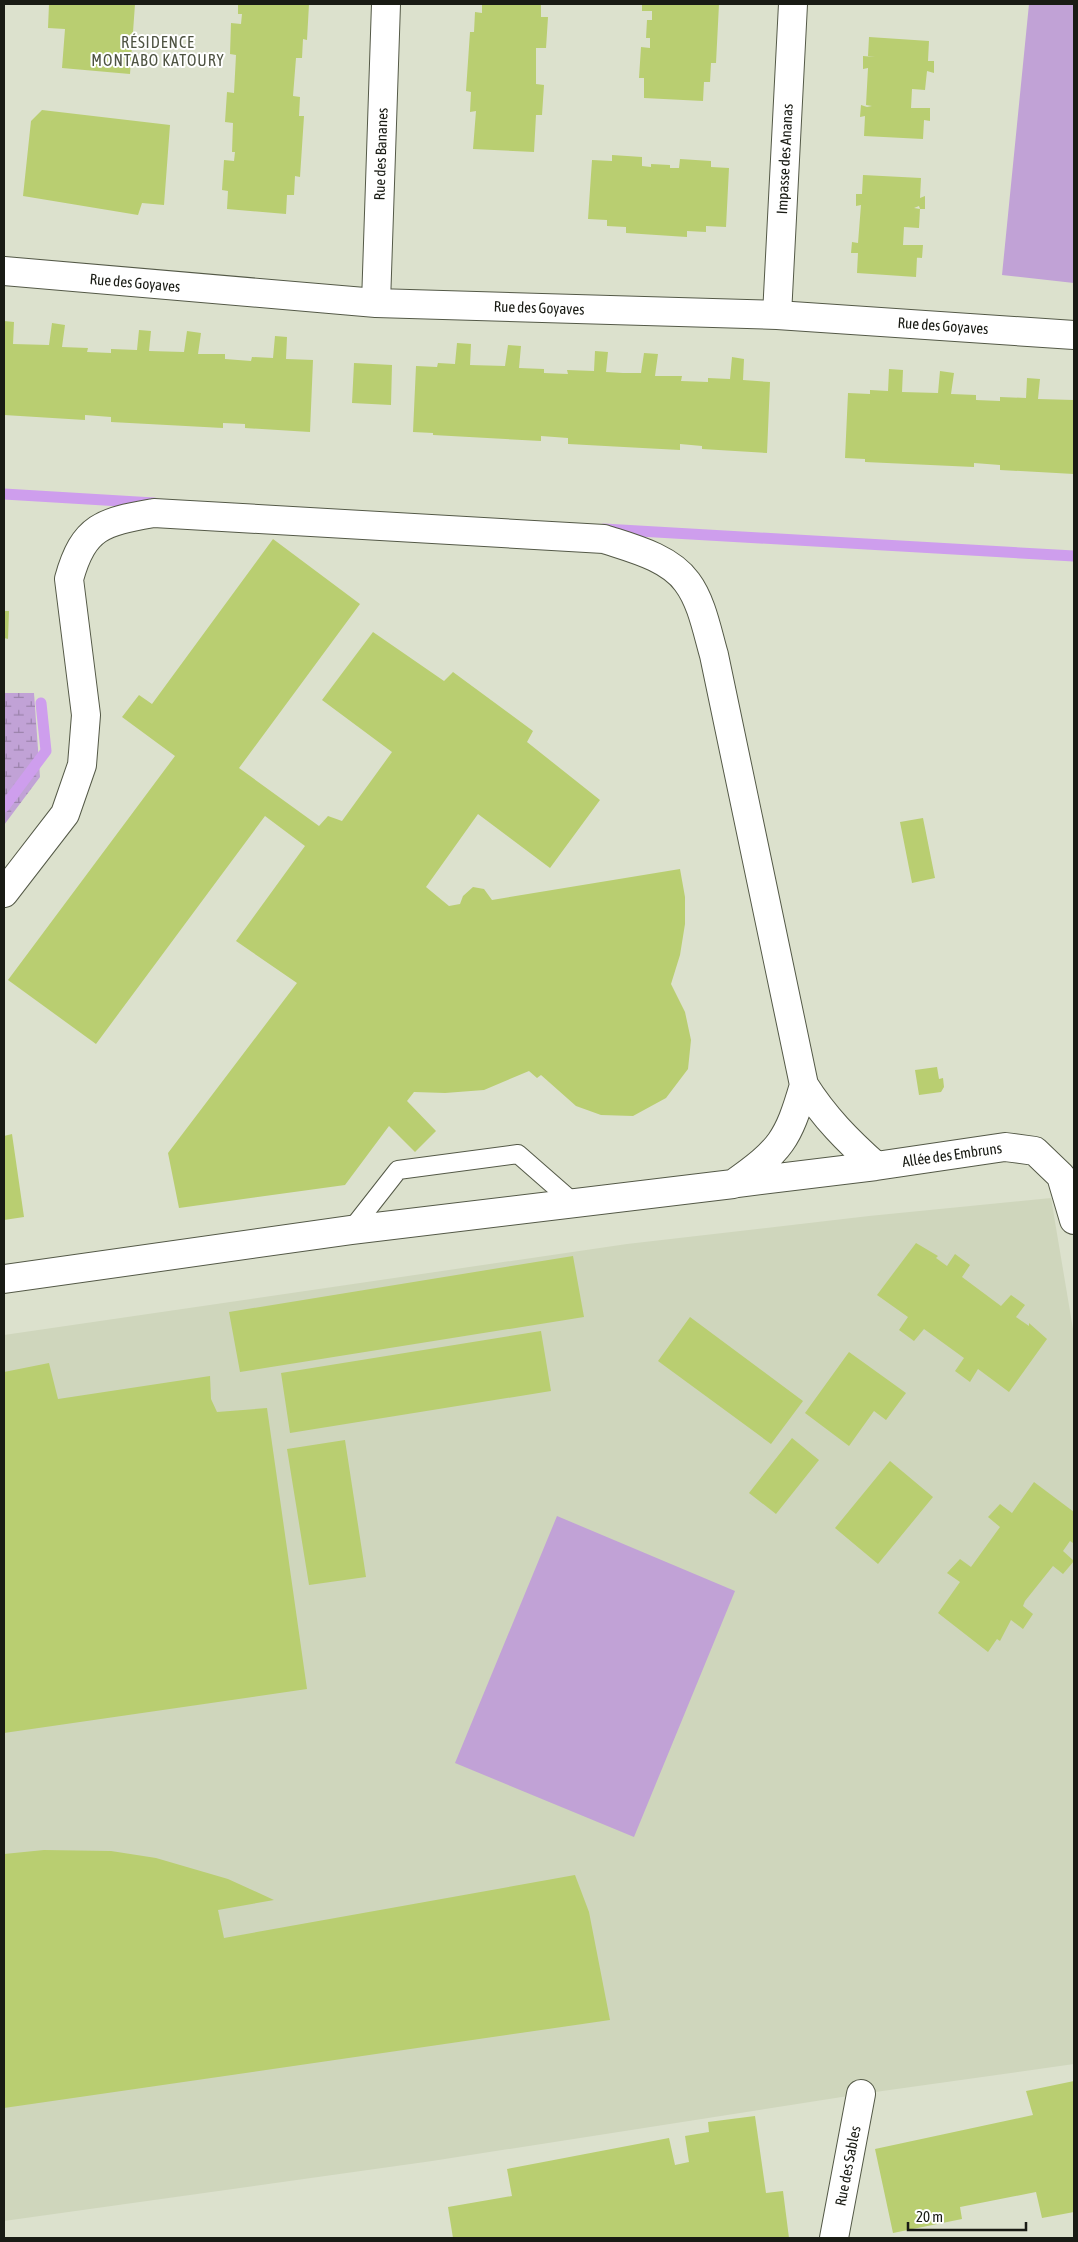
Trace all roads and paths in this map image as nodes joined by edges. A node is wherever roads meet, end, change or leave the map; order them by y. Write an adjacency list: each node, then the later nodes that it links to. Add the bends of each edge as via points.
1 (386, 4): 4 (street, Rue des Bananes)
2 (793, 4): 5 (street, Impasse des Ananas)
3 (4, 271): 4 (street, Rue des Goyaves)
4 (376, 303): 5 (street, Rue des Goyaves)
5 (777, 315): 6 (street, Rue des Goyaves)
6 (1074, 335)
7 (4, 893): 8 (street, via 65,814 82,765 86,715 69,579 83,542 97,529 113,521 154,513 604,539 671,568 686,582 699,607 714,655)
8 (804, 1085): 9 (street, via 838,1131); 10 (street, via 794,1118 777,1148 767,1160)
9 (876, 1166): 10 (street, Allée des Embruns); 12 (street, Allée des Embruns, via 1005,1147 1036,1151 1061,1176)
10 (733, 1184): 11 (street, Allée des Embruns)
11 (574, 1203): 13 (street, Allée des Embruns); 13 (lane, via 518,1154 398,1170)
12 (1074, 1220)
13 (351, 1230): 14 (street, Allée des Embruns)
14 (4, 1279)
15 (861, 2094): 16 (street, Rue des Sables)
16 (834, 2238)

